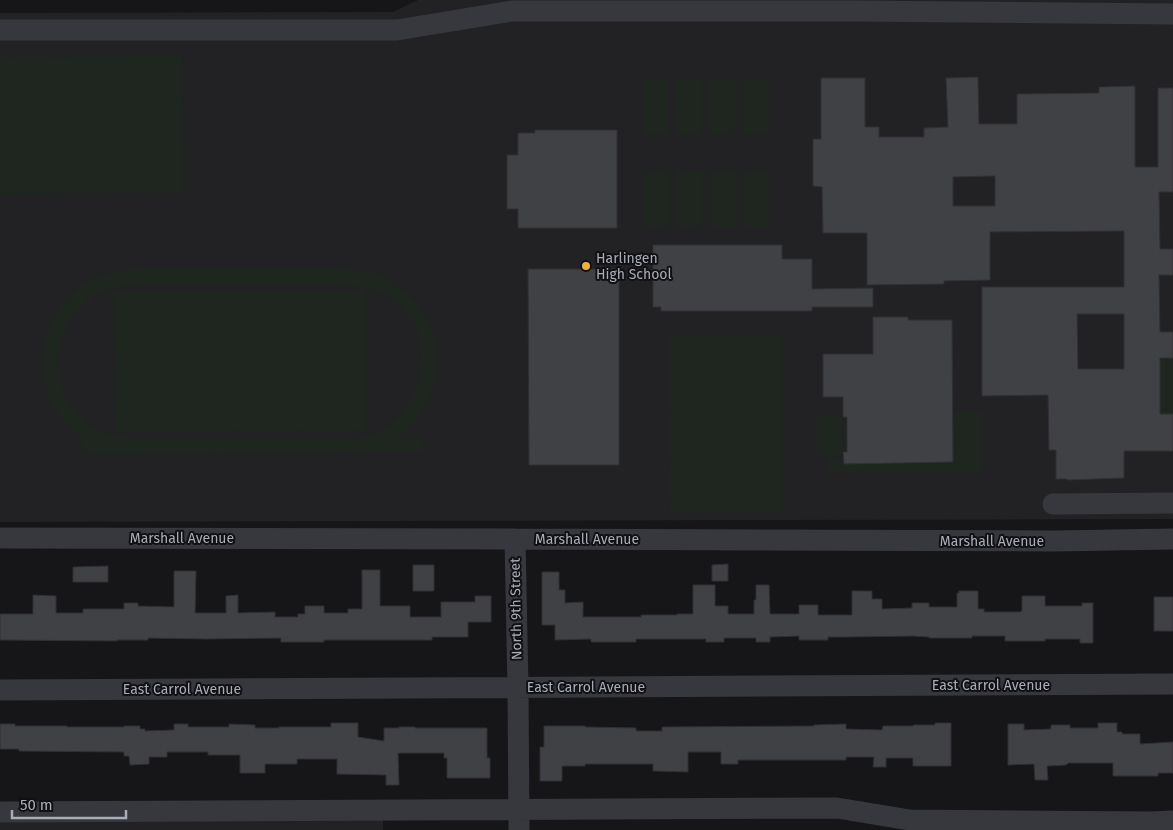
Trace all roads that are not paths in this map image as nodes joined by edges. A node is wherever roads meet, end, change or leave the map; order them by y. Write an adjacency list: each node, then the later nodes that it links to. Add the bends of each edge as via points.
1 (1173, 14): 2 (street, via 512,11 397,30)
2 (0, 30)
3 (1173, 503): 4 (street)
4 (1053, 504)
5 (0, 538): 6 (street, Marshall Avenue)
6 (514, 539): 7 (street, Marshall Avenue); 9 (street, North 9th Street)
7 (1173, 539)
8 (1173, 684): 9 (street, East Carrol Avenue)
9 (518, 688): 10 (street, East Carrol Avenue); 12 (street, North 9th Street)
10 (0, 690)
11 (9, 818): 12 (street)
12 (519, 820): 13 (street, via 837,808 910,820)
13 (1173, 821)

